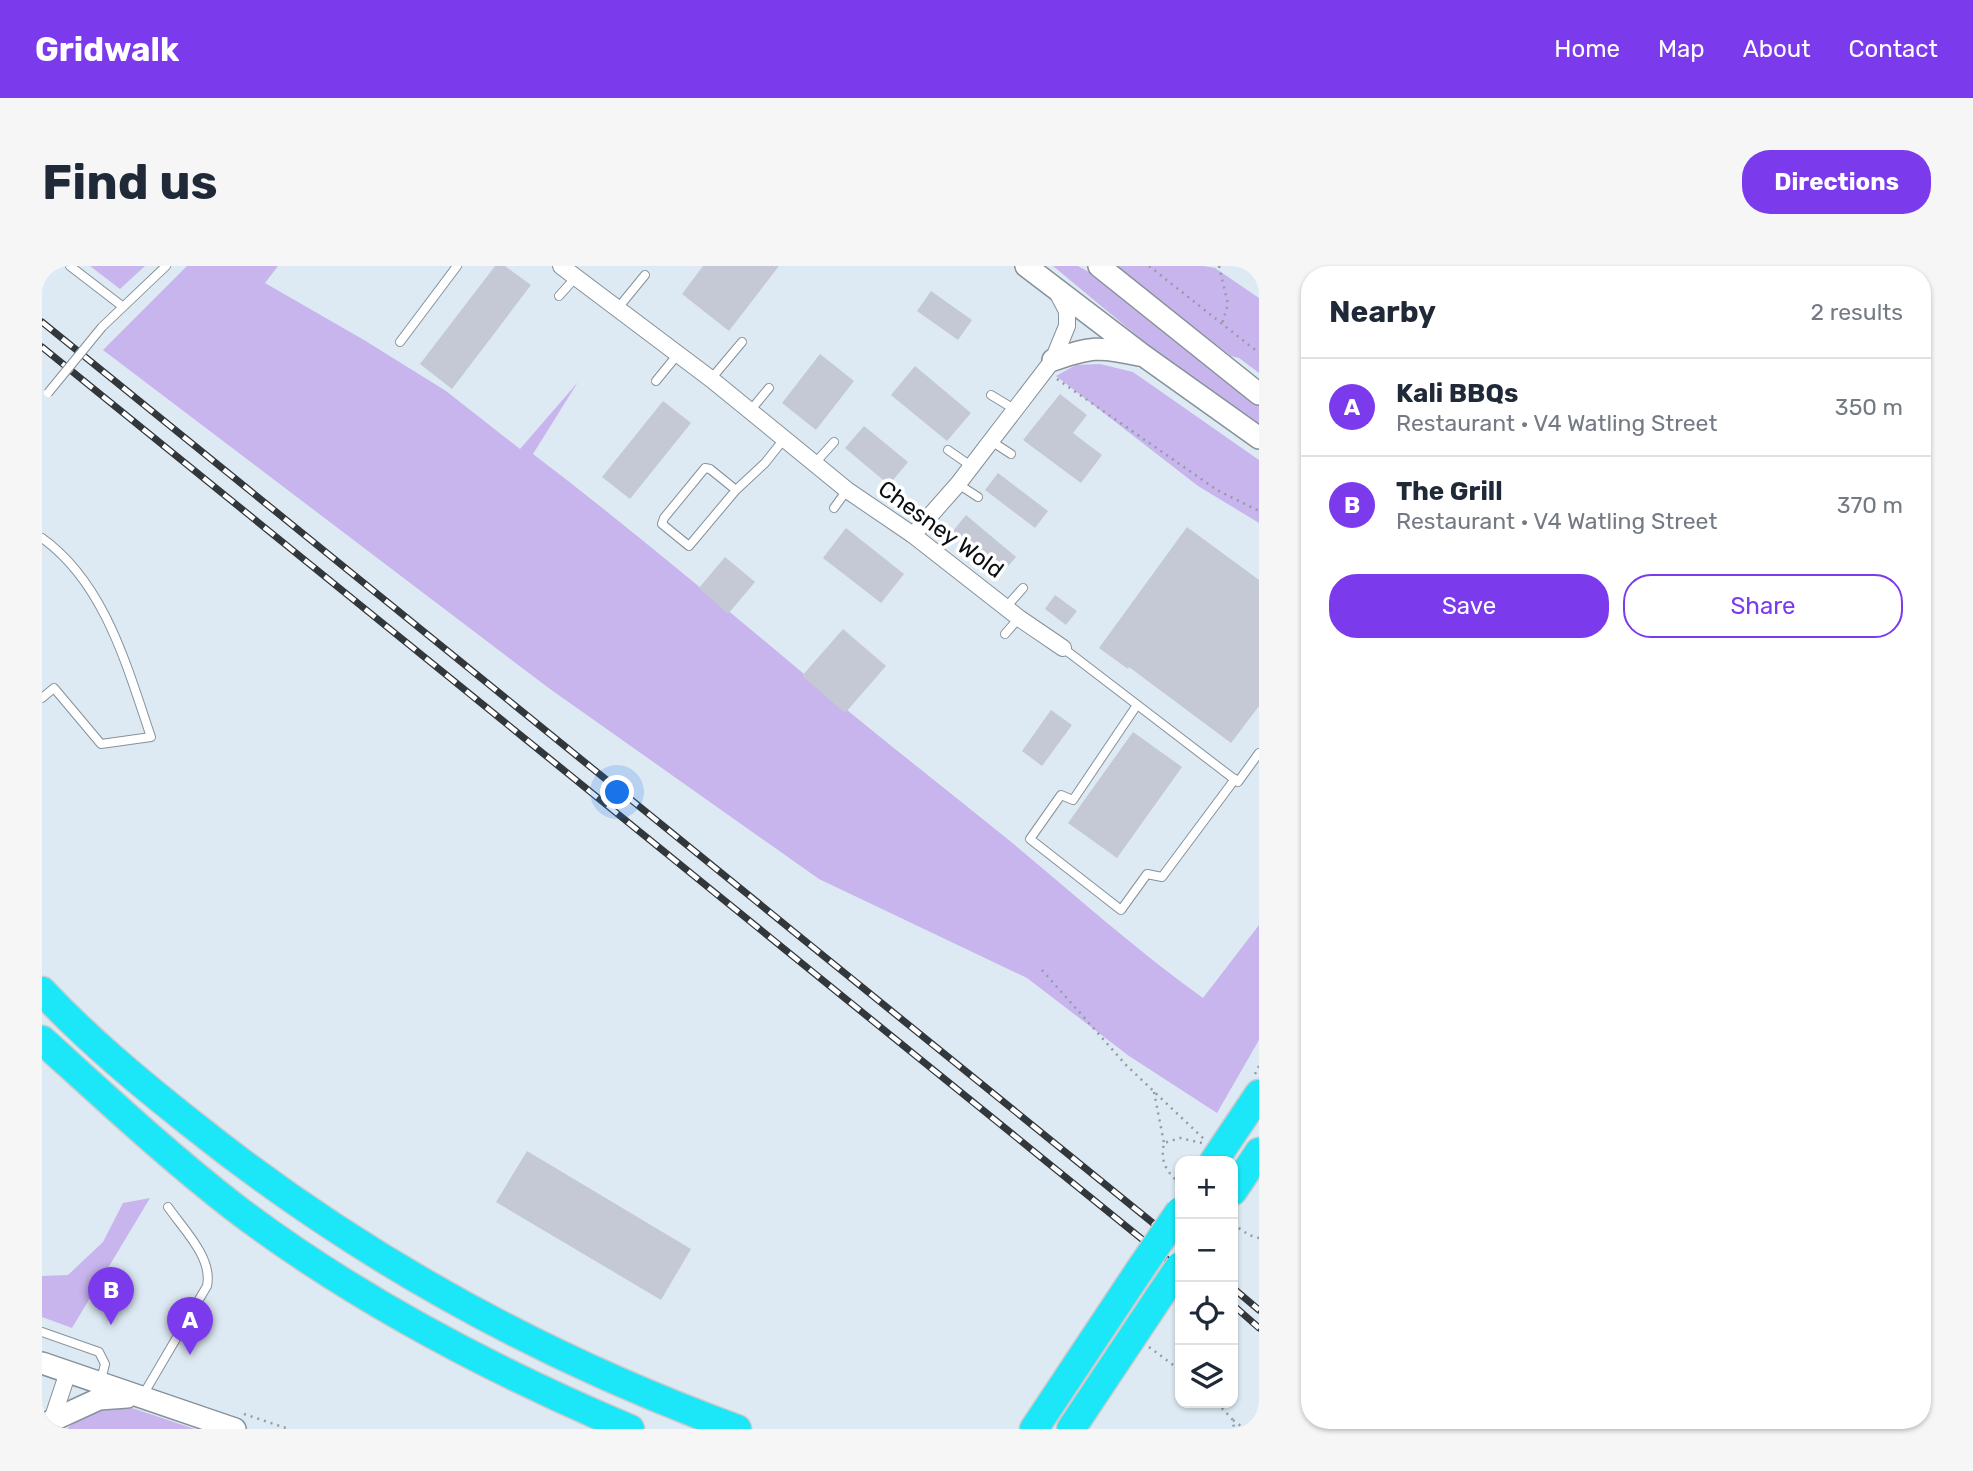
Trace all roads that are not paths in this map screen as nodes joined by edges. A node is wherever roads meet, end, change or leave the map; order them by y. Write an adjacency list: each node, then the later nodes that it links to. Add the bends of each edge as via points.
1 (71, 266): 11 (lane)
2 (166, 266): 11 (lane)
3 (457, 266): 13 (lane)
4 (561, 266): 8 (street, Chesney Wold)
5 (1026, 266): 9 (street)
6 (1099, 266): 21 (street)
7 (645, 275): 12 (lane)
8 (576, 277): 10 (lane); 12 (street, Chesney Wold)
9 (1054, 287): 16 (street); 17 (street, via 1067,311 1068,326)
10 (559, 296)
11 (122, 306): 23 (lane, bridge)
12 (618, 308): 15 (street, Chesney Wold)
13 (400, 342)
14 (742, 342): 18 (lane)
15 (678, 354): 18 (street, Chesney Wold); 19 (lane)
16 (1144, 356): 17 (street, via 1084,349); 26 (street)
17 (1049, 366): 24 (street)
18 (710, 379): 25 (street, Chesney Wold)
19 (656, 381)
20 (769, 388): 25 (lane)
21 (1259, 394)
22 (991, 395): 24 (lane)
23 (42, 401)
24 (1014, 409): 28 (street)
25 (750, 411): 27 (street, Chesney Wold)
26 (1259, 438)
27 (783, 439): 32 (street, Chesney Wold); 35 (lane)
28 (991, 441): 31 (lane); 33 (street)
29 (834, 442): 32 (lane)
30 (948, 450): 33 (lane)
31 (1011, 454)
32 (815, 463): 36 (street, Chesney Wold)
33 (971, 466): 34 (street)
34 (958, 484): 37 (lane); 39 (street)
35 (736, 490): 35 (lane, via 689,546 663,524 705,468)
36 (848, 490): 38 (lane, Chesney Wold); 39 (street, Chesney Wold)
37 (978, 497)
38 (834, 508)
39 (913, 535): 42 (street, Chesney Wold)
40 (42, 538): 46 (lane, via 75,570 110,625 151,737 101,744 54,688)
41 (1023, 588): 42 (lane, Chesney Wold)
42 (1007, 606): 43 (street, Chesney Wold)
43 (1019, 618): 44 (lane); 45 (street, Chesney Wold)
44 (1005, 634)
45 (1063, 648): 47 (lane)
46 (42, 698)
47 (1137, 705): 49 (lane); 49 (lane, via 1073,800 1060,795 1030,839 1121,910 1146,874 1162,877)
48 (1259, 753): 49 (lane, via 1238,782)
49 (1235, 779)
50 (42, 991): 67 (highway, via 142,1084 244,1166 357,1243 461,1305 562,1356)
51 (42, 1040): 66 (highway, via 235,1207 333,1275 544,1393)
52 (1259, 1094): 53 (highway)
53 (1210, 1150)
54 (1259, 1152): 55 (highway)
55 (1238, 1184)
56 (168, 1207): 63 (lane, via 206,1263 209,1275 207,1286)
57 (1175, 1218): 68 (highway, bridge)
58 (1175, 1273): 69 (highway, bridge)
59 (42, 1332): 62 (lane, via 99,1352 105,1364)
60 (42, 1363): 61 (street)
61 (68, 1372): 62 (street); 64 (street)
62 (101, 1383): 63 (street)
63 (139, 1397): 64 (street, via 99,1399); 65 (street)
64 (50, 1425)
65 (235, 1429)
66 (630, 1429)
67 (737, 1429)
68 (1034, 1429)
69 (1071, 1429)

